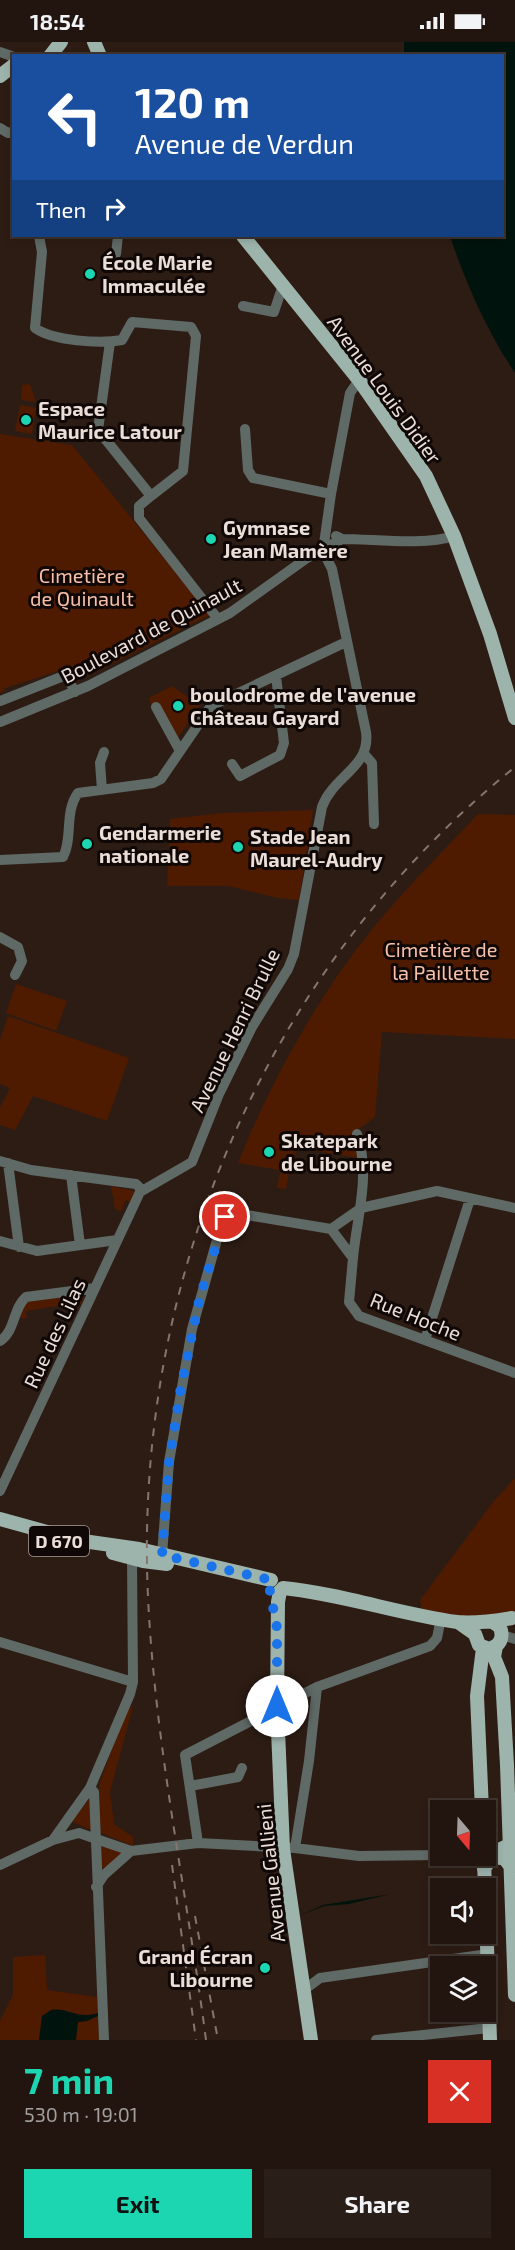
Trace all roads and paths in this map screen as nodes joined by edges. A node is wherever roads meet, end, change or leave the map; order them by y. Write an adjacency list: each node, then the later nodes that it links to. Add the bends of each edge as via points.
1 (61, 42): 2 (main road)
2 (52, 54)
3 (12, 67): 4 (main road)
4 (0, 76)
5 (39, 237): 11 (street, via 42,252 35,328 46,336)
6 (118, 237): 8 (street)
7 (244, 237): 9 (main road, Avenue Louis Didier)
8 (116, 254)
9 (283, 285): 10 (street, via 274,312); 12 (main road, Avenue Louis Didier)
10 (243, 306)
11 (110, 342): 15 (street, via 99,430); 15 (street, via 122,340 132,322 191,327 196,336 183,471)
12 (359, 380): 14 (street, via 350,393); 17 (main road, Avenue Louis Didier, via 414,455)
13 (245, 429): 14 (street, via 248,470 253,478)
14 (331, 494): 16 (street)
15 (151, 496): 20 (street, via 139,506 139,518)
16 (327, 528): 18 (street); 19 (street)
17 (454, 536): 18 (street, via 442,540); 27 (main road, Avenue Louis Didier)
18 (342, 539): 19 (street, Boulevard de Quinault)
19 (323, 551): 20 (street, Boulevard de Quinault); 21 (street, via 332,569)
20 (218, 619): 23 (street, Boulevard de Quinault)
21 (346, 642): 22 (street); 31 (street, via 366,732)
22 (276, 676): 29 (street, via 211,706); 32 (street, via 284,743 280,755 240,776)
23 (75, 692): 24 (street, via 66,675); 26 (street, Boulevard de Quinault)
24 (5, 699): 26 (street)
25 (156, 707): 29 (street)
26 (17, 715): 28 (street, Boulevard de Quinault)
27 (515, 718)
28 (0, 722)
29 (180, 751): 33 (street, via 161,779)
30 (104, 752): 33 (street, via 100,763)
31 (365, 755): 34 (street, via 372,763); 43 (street, Avenue Henri Brulle, via 325,798 294,954 219,1094 192,1162)
32 (232, 764)
33 (102, 790): 35 (street, via 78,794 73,800 63,856)
34 (374, 824)
35 (0, 861)
36 (0, 937): 37 (street, via 18,947 22,962)
37 (15, 975)
38 (357, 1134): 45 (street, Rue Hoche, via 364,1155)
39 (4, 1162): 40 (street); 42 (street)
40 (22, 1167): 41 (street); 42 (street)
41 (71, 1174): 43 (street, via 136,1184); 50 (street)
42 (10, 1183): 51 (street)
43 (142, 1190): 48 (street, Rue des Lilas)
44 (470, 1198): 45 (street, via 437,1191); 46 (street); 54 (street)
45 (361, 1208): 47 (street); 52 (street, Rue Hoche)
46 (515, 1208)
47 (331, 1229): 52 (street); 60 (street, via 234,1213 222,1221 200,1297 181,1387 169,1462)
48 (117, 1240): 50 (street); 53 (street, Rue des Lilas)
49 (0, 1241): 51 (street)
50 (80, 1245): 51 (street, via 37,1251)
51 (19, 1247)
52 (353, 1258): 54 (street, Rue Hoche, via 349,1302 359,1316)
53 (95, 1288): 55 (street, via 26,1297 6,1337); 57 (street, Rue des Lilas)
54 (425, 1340): 56 (street, Rue Hoche)
55 (0, 1341)
56 (515, 1373)
57 (0, 1491)
58 (0, 1519): 60 (main road, D 670, via 76,1540)
59 (0, 1527): 61 (main road, D 670)
60 (162, 1555): 62 (main road, D 670)
61 (132, 1558): 62 (main road, D 670); 68 (street)
62 (276, 1586): 64 (main road, D 670, via 308,1583 338,1596); 70 (main road, Avenue Gallieni)
63 (513, 1617): 66 (main road)
64 (441, 1618): 65 (main road, D 670); 69 (street, via 437,1638 430,1646)
65 (458, 1622): 66 (main road, D 670); 66 (main road, D 670, via 475,1634 477,1643)
66 (496, 1635): 71 (main road, via 494,1657 502,1677); 75 (main road, via 477,1696)
67 (0, 1642): 68 (street)
68 (133, 1682): 73 (street)
69 (317, 1687): 70 (street); 80 (street, via 309,1761)
70 (277, 1706): 74 (street, via 185,1755); 80 (main road, Avenue Gallieni)
71 (510, 1749): 83 (main road)
72 (242, 1768): 74 (street, via 238,1777)
73 (92, 1785): 76 (street); 77 (street)
74 (190, 1786): 79 (street)
75 (482, 1800)
76 (66, 1821): 77 (street); 78 (street)
77 (96, 1837): 78 (street, via 71,1834); 82 (street); 87 (street)
78 (53, 1840): 86 (street)
79 (192, 1843): 80 (street); 82 (street)
80 (289, 1849): 84 (street, via 359,1856); 90 (main road, Avenue Gallieni)
81 (496, 1850): 83 (main road)
82 (131, 1851): 87 (street, via 104,1875)
83 (512, 1854): 85 (main road, via 506,1859); 93 (main road)
84 (430, 1855)
85 (496, 1858)
86 (0, 1864)
87 (96, 1888): 95 (street)
88 (488, 1944): 89 (main road)
89 (488, 1954): 91 (street); 94 (main road)
90 (301, 1966): 91 (street); 92 (main road, Avenue Gallieni)
91 (320, 1978): 92 (street)
92 (304, 1990): 96 (main road, Avenue Gallieni)
93 (515, 1995)
94 (490, 2034): 97 (street)
95 (104, 2040)
96 (311, 2040)
97 (376, 2040)

